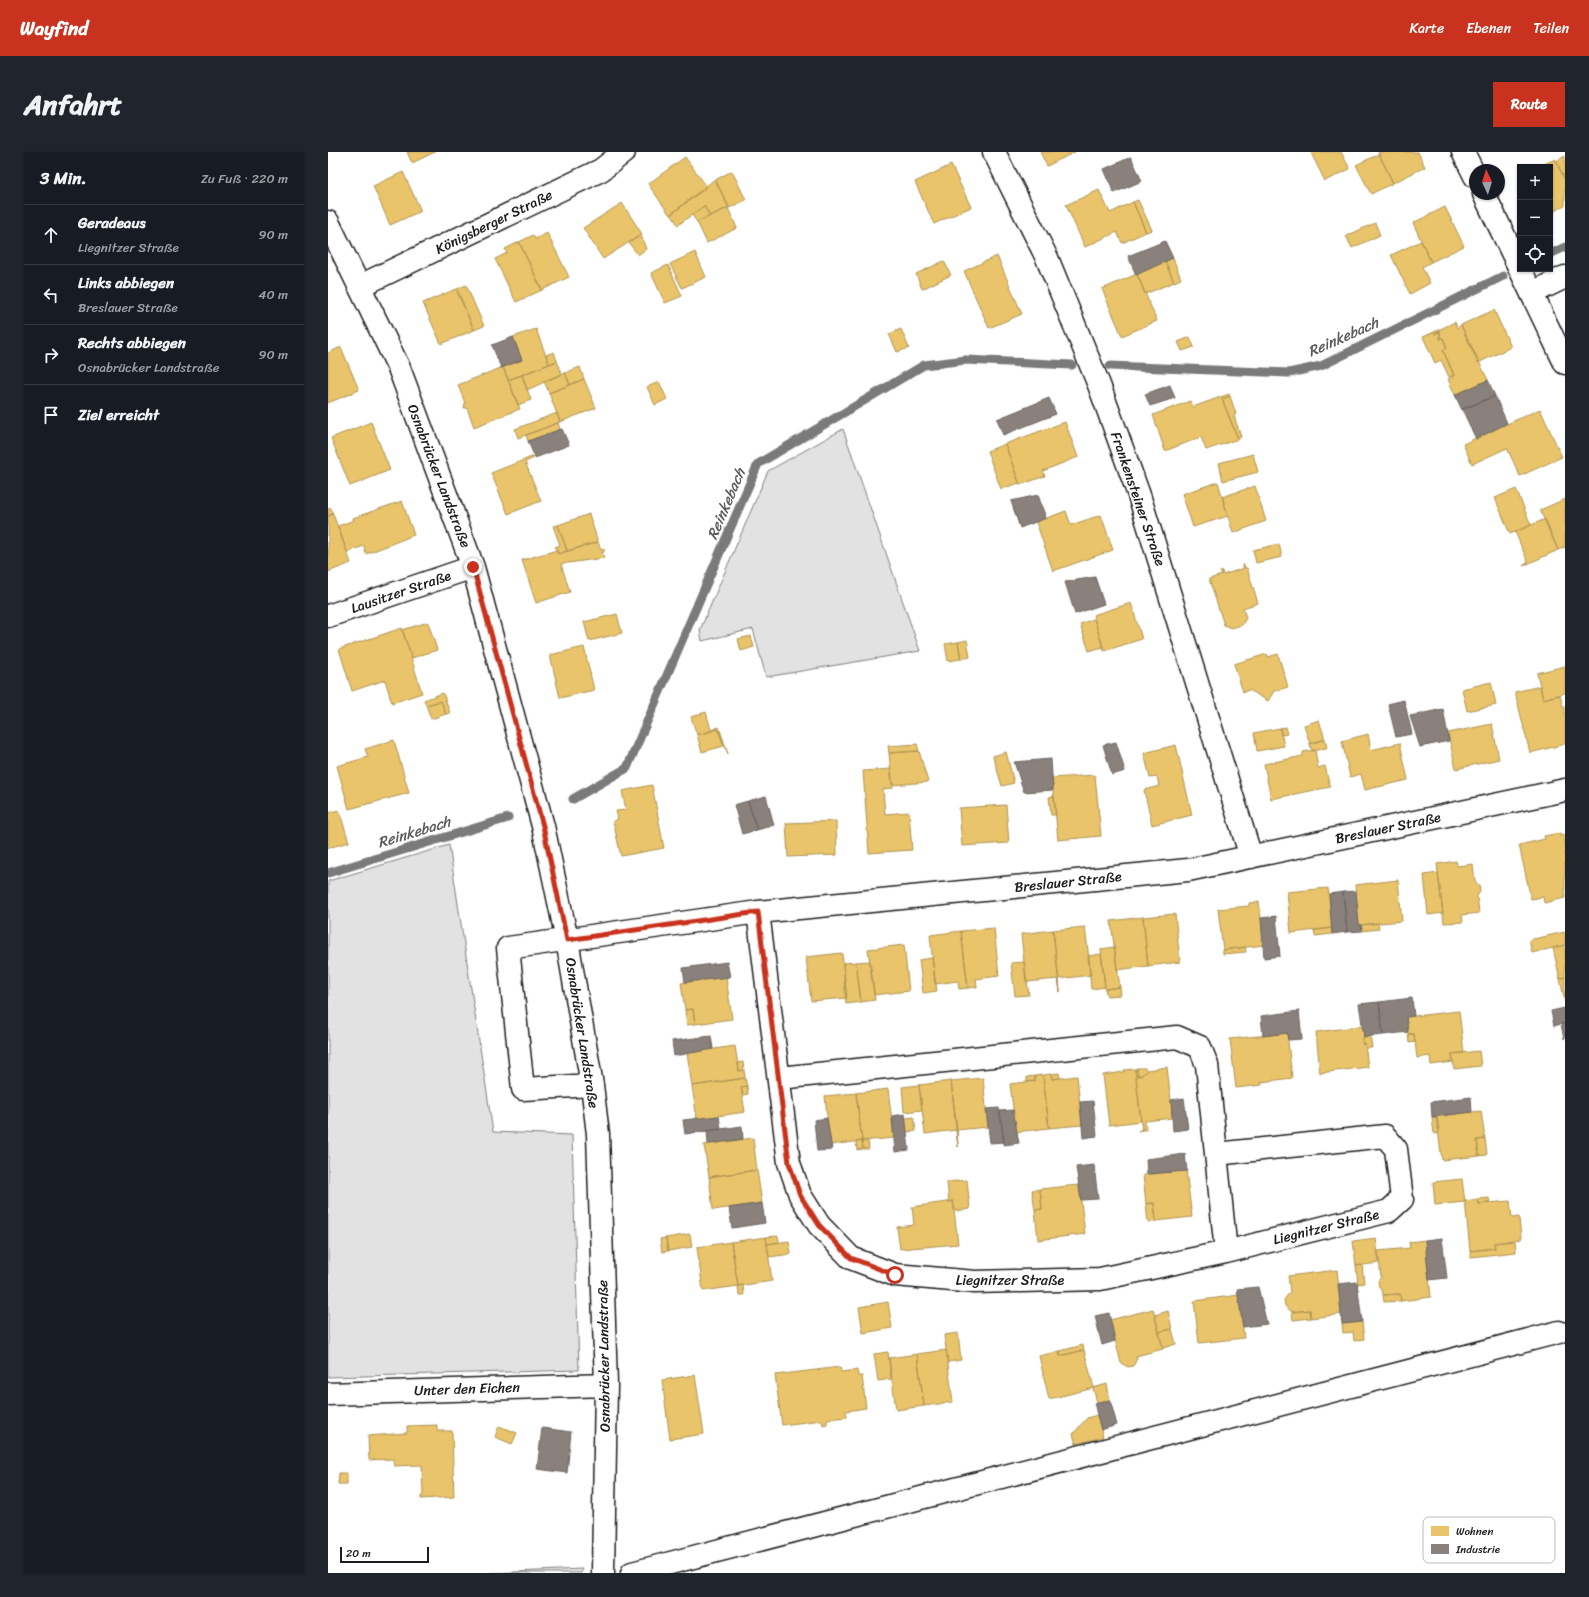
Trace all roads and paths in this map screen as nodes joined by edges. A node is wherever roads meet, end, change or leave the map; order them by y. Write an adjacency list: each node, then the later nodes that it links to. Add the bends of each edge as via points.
1 (624, 152): 10 (street, Königsberger Straße, via 602,170)
2 (994, 152): 16 (street, Frankensteiner Straße, via 1047,258 1126,458)
3 (1463, 152): 4 (street)
4 (1469, 164)
5 (1487, 200): 7 (street)
6 (328, 222): 10 (street, Osnabrücker Landstraße)
7 (1517, 263)
8 (1522, 272): 11 (street)
9 (1565, 277): 11 (street)
10 (360, 286): 13 (street, Osnabrücker Landstraße, via 399,368)
11 (1532, 293): 12 (street)
12 (1565, 363)
13 (473, 567): 14 (street, Lausitzer Straße); 18 (street, Osnabrücker Landstraße, via 543,826)
14 (328, 616)
15 (1565, 790): 16 (street, Breslauer Straße)
16 (1251, 857): 17 (street, Breslauer Straße, via 1188,870)
17 (758, 912): 18 (street, Breslauer Straße); 19 (street, Liegnitzer Straße)
18 (567, 940): 20 (street, Osnabrücker Landstraße); 20 (street, Breslauer Straße, via 508,948 522,1089)
19 (779, 1078): 21 (street, via 1177,1037 1200,1047 1208,1066); 22 (street, Liegnitzer Straße, via 789,1163 800,1195 819,1225 851,1258 895,1275 975,1282 1100,1279)
20 (592, 1085): 24 (street, Osnabrücker Landstraße, via 598,1134)
21 (1216, 1154): 22 (street); 22 (street, Liegnitzer Straße, via 1385,1136 1396,1149 1402,1199 1389,1211)
22 (1226, 1252)
23 (1559, 1332): 27 (street)
24 (606, 1385): 25 (street, Unter den Eichen); 26 (street, Osnabrücker Landstraße)
25 (328, 1394)
26 (603, 1573)
27 (632, 1573)

